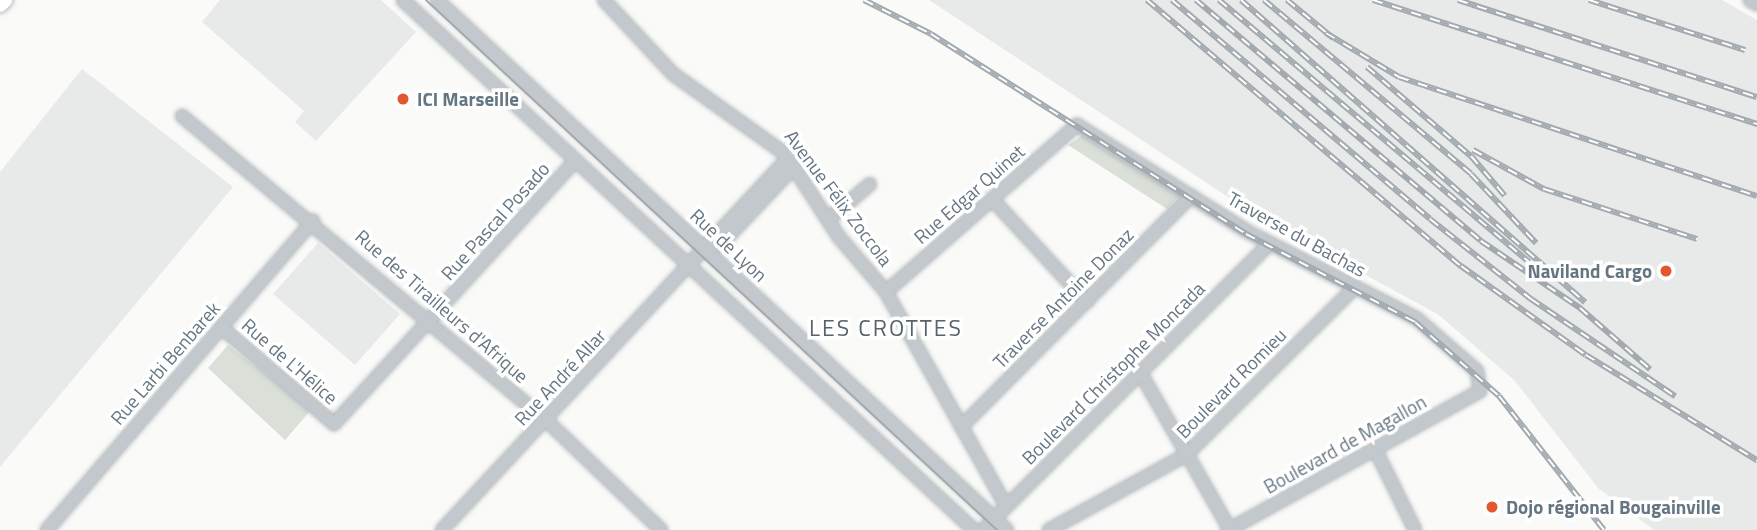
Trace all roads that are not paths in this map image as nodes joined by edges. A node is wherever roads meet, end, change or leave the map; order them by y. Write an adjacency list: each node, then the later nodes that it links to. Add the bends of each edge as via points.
1 (4, 0): 6 (main road)
2 (403, 0): 19 (street)
3 (437, 0): 18 (street, Rue de Lyon)
4 (604, 0): 10 (street, Avenue Félix Zoccola, via 673,74 773,141)
5 (1750, 0): 7 (street)
6 (0, 4)
7 (1757, 4)
8 (182, 116): 16 (street, Rue des Tirailleurs d'Afrique)
9 (1077, 125): 13 (street, Traverse du Bachas); 14 (street, Rue Edgar Quinet)
10 (791, 162): 15 (street, Avenue Félix Zoccola); 18 (street, Rue André Allar, via 724,241)
11 (570, 166): 23 (street, Rue Pascal Posado)
12 (870, 184): 15 (street)
13 (1191, 196): 17 (street, Traverse du Bachas); 22 (street, Traverse Antoine Donaz)
14 (992, 199): 21 (street, Rue Edgar Quinet); 22 (street)
15 (828, 220): 21 (street, Avenue Félix Zoccola)
16 (313, 221): 23 (street, Rue des Tirailleurs d'Afrique); 24 (street, Rue Larbi Benbarek)
17 (1270, 243): 20 (street, Traverse du Bachas); 25 (street, Boulevard Christophe Moncada)
18 (706, 250): 19 (street, Rue André Allar); 33 (street, Rue de Lyon)
19 (691, 266): 27 (street, Rue André Allar); 37 (street)
20 (1354, 287): 26 (street, Traverse du Bachas, via 1417,319 1477,371); 31 (street, Boulevard Romieu)
21 (886, 292): 29 (street, Avenue Félix Zoccola)
22 (1087, 302): 29 (street, Traverse Antoine Donaz)
23 (430, 320): 27 (street, Rue des Tirailleurs d'Afrique); 28 (street, Rue Pascal Posado)
24 (221, 327): 28 (street, Rue de L'Hélice); 34 (street, Rue Larbi Benbarek)
25 (1140, 372): 31 (street); 32 (street, Boulevard Christophe Moncada)
26 (1480, 391): 30 (street, Boulevard de Magallon)
27 (547, 420): 35 (street, Rue André Allar); 36 (street, Rue des Tirailleurs d'Afrique)
28 (334, 425)
29 (961, 427): 32 (street, Avenue Félix Zoccola)
30 (1375, 449): 41 (street, Boulevard de Magallon); 42 (street)
31 (1186, 455): 40 (street, Boulevard Romieu); 41 (street)
32 (1006, 506): 33 (street, Boulevard Christophe Moncada)
33 (995, 518): 38 (street, Boulevard Christophe Moncada); 39 (street, Rue de Lyon)
34 (47, 530)
35 (442, 530)
36 (661, 530)
37 (974, 530)
38 (983, 530)
39 (1007, 530)
40 (1049, 530)
41 (1229, 530)
42 (1415, 530)

